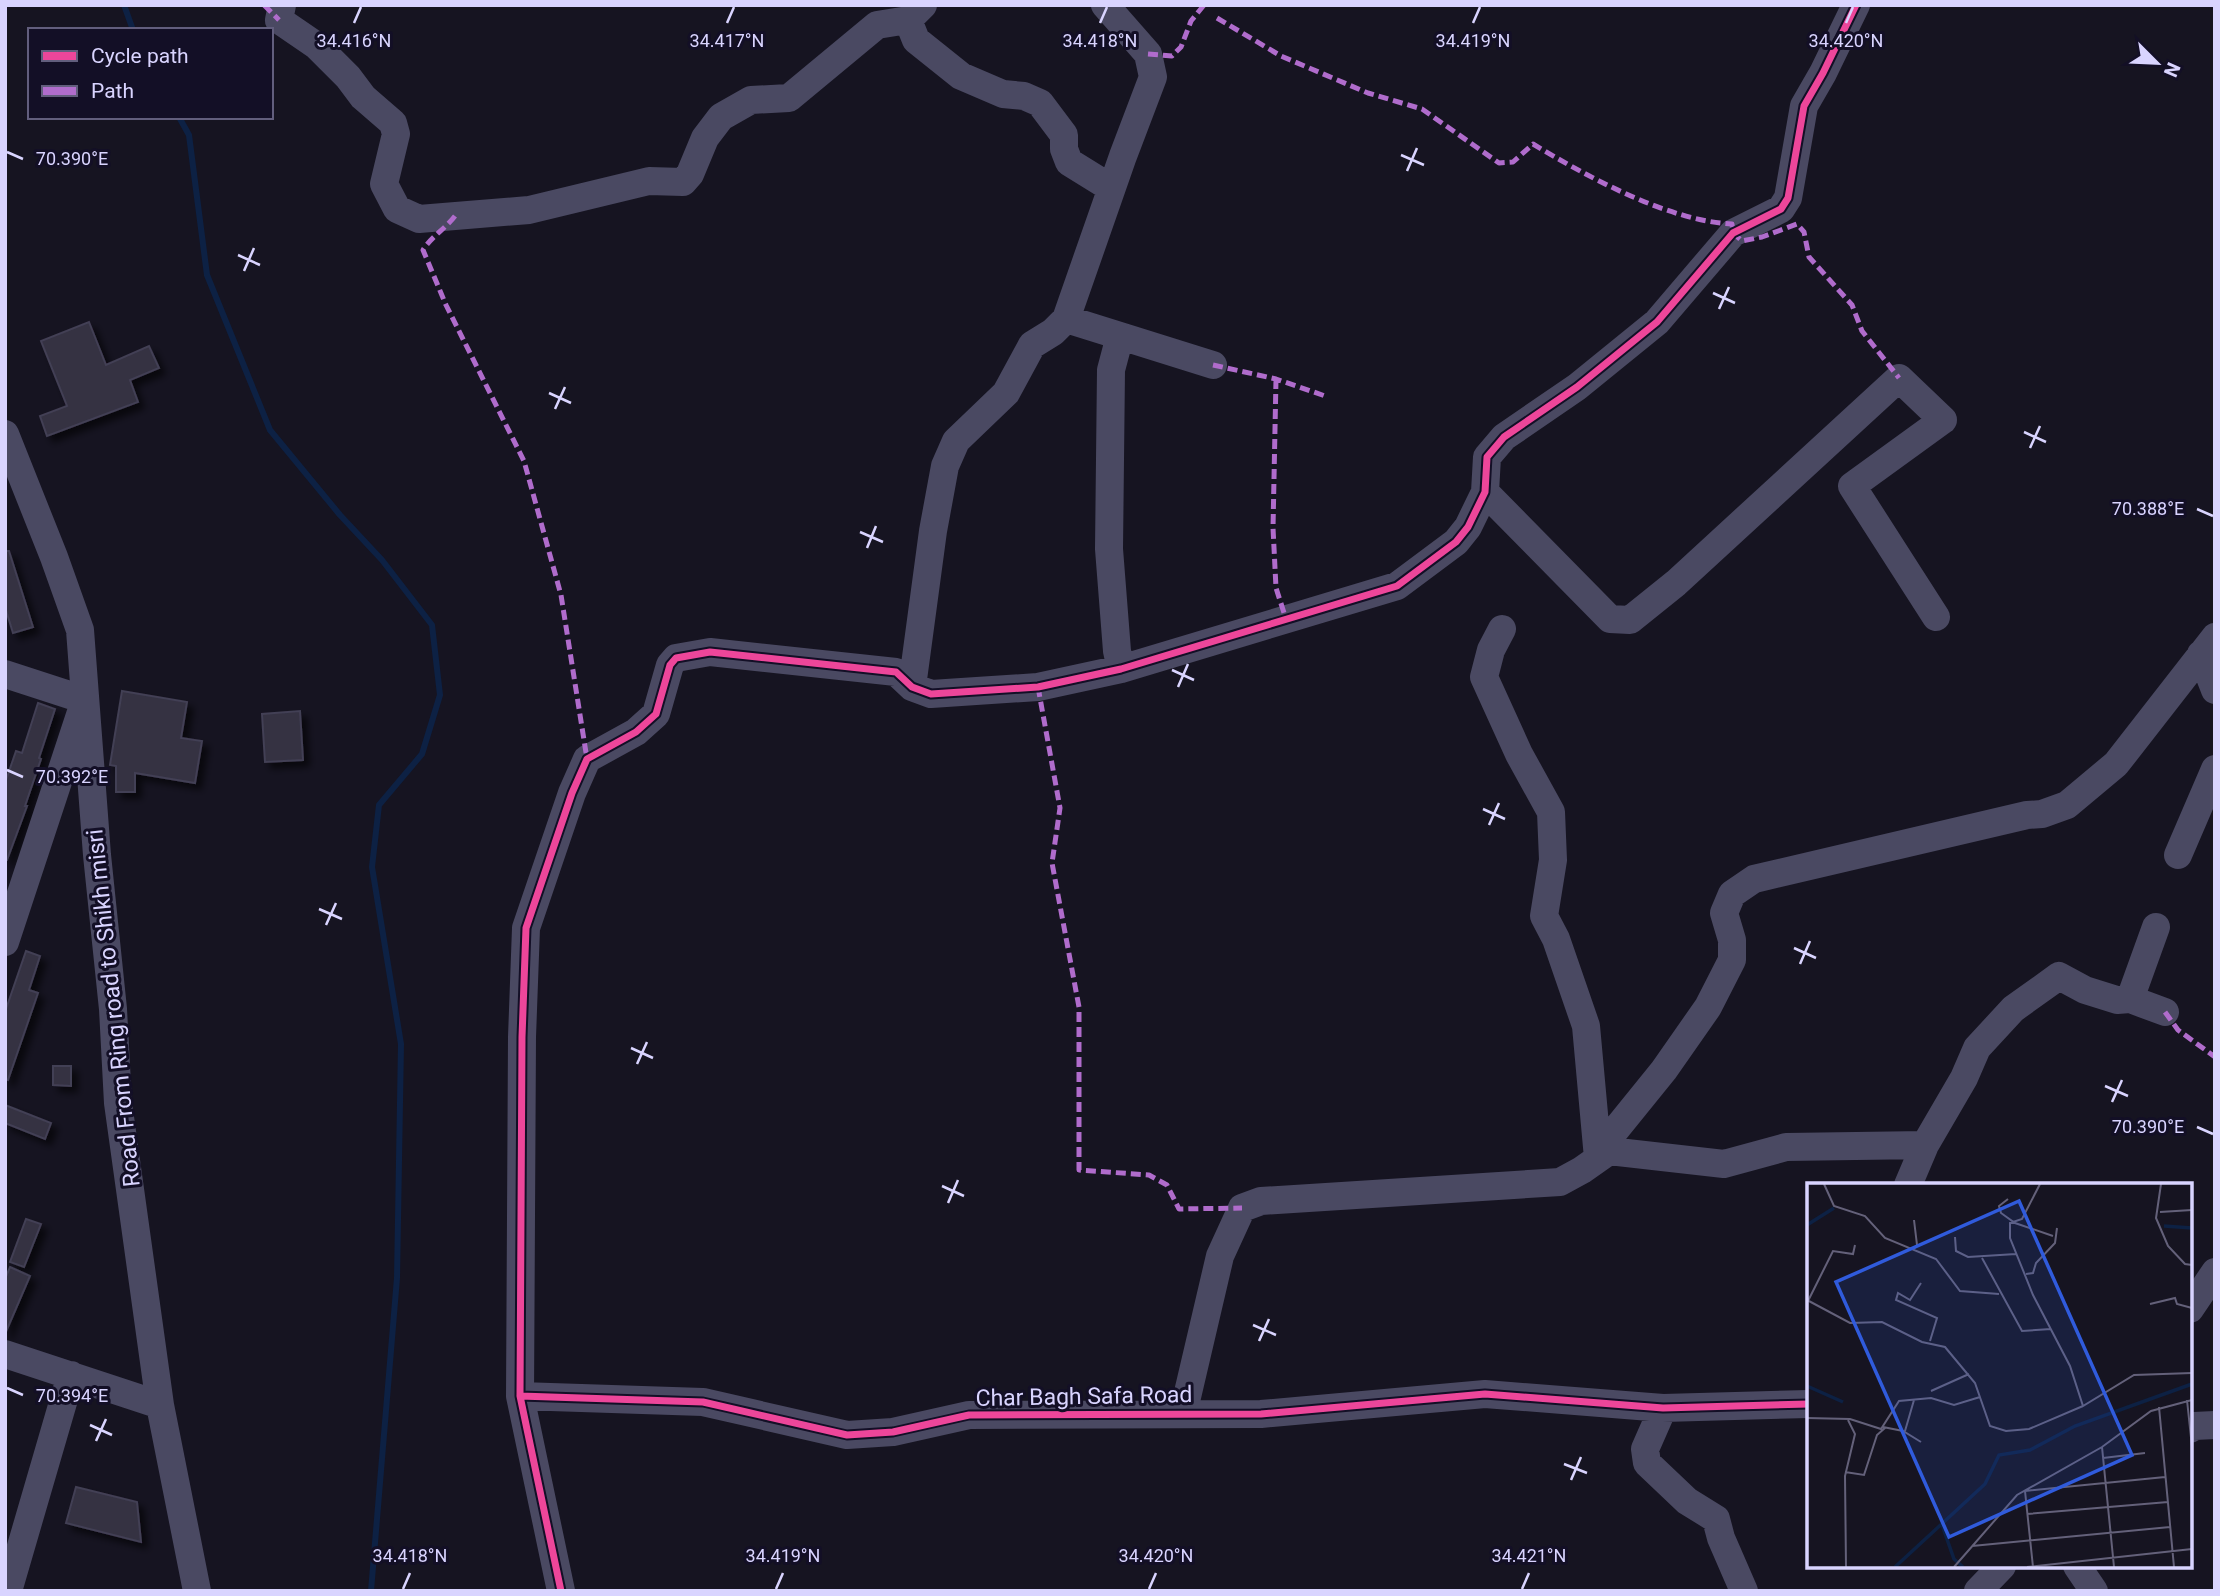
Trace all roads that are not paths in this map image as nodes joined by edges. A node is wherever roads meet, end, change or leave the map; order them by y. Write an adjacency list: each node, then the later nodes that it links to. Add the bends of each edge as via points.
1 (282, 5): 4 (street, via 279,20 317,46 393,123 396,134 384,184 397,209 419,219 529,210 649,181 683,182 721,117 751,100 789,98 877,25)
2 (1105, 5): 5 (street, via 1148,54 1153,76)
3 (1856, 5): 10 (street, via 1804,106 1788,198 1781,209 1733,233 1657,322 1577,387 1504,437 1487,457)
4 (916, 13): 5 (street, via 916,40 961,76 1040,103 1064,135 1069,162)
5 (1111, 188): 6 (street)
6 (1066, 319): 7 (street); 16 (street, via 1032,345 1006,393 956,441 945,466)
7 (1120, 336): 8 (street); 14 (street, via 1111,370 1109,549)
8 (1213, 365)
9 (5, 435): 18 (street, Road From Ring road to Shikh misri, via 80,630)
10 (1485, 492): 11 (street, via 1610,619 1630,620 1899,379 1943,420 1852,486); 14 (street, via 1456,542 1396,586)
11 (1936, 617)
12 (1502, 629): 26 (street, via 1484,677 1551,812 1553,860 1544,916 1586,1026)
13 (2208, 646): 17 (street); 26 (street, via 2116,764 2067,805 1754,879 1732,894 1724,912 1732,960 1708,1007 1613,1133)
14 (1121, 669): 16 (street, via 1038,687 931,694)
15 (5, 674): 18 (street)
16 (912, 687): 32 (street, via 896,672 710,652 676,657 656,714 636,732 587,759 526,928)
17 (2215, 691)
18 (85, 700): 22 (street); 34 (street, Road From Ring road to Shikh misri, via 118,1102)
19 (2215, 769): 20 (street)
20 (2178, 855)
21 (2155, 928): 23 (street)
22 (5, 943)
23 (2130, 999): 24 (street); 25 (street, via 2118,1000 2059,976 2013,1009 1977,1048)
24 (2165, 1012)
25 (1925, 1145): 26 (street, via 1786,1147 1724,1164); 27 (street)
26 (1604, 1155): 36 (street, via 1560,1182 1261,1201 1242,1208 1220,1256)
27 (1909, 1183)
28 (2215, 1272): 29 (street)
29 (2192, 1306)
30 (5, 1354): 31 (street)
31 (71, 1375): 34 (street); 41 (street)
32 (520, 1396): 36 (street, Char Bagh Safa Road, via 703,1402 847,1435 893,1432 969,1415); 43 (street)
33 (1807, 1404): 35 (street, Char Bagh Safa Road)
34 (160, 1405): 42 (street, Road From Ring road to Shikh misri)
35 (1663, 1408): 36 (street, Char Bagh Safa Road, via 1485,1394 1261,1414); 44 (street, via 1645,1449 1647,1463 1687,1501 1716,1519)
36 (1183, 1414)
37 (2215, 1425): 38 (street)
38 (2192, 1428)
39 (2000, 1568): 45 (street)
40 (2078, 1568): 46 (street)
41 (8, 1591)
42 (197, 1591)
43 (561, 1591)
44 (1744, 1591)
45 (1978, 1591)
46 (2094, 1591)

